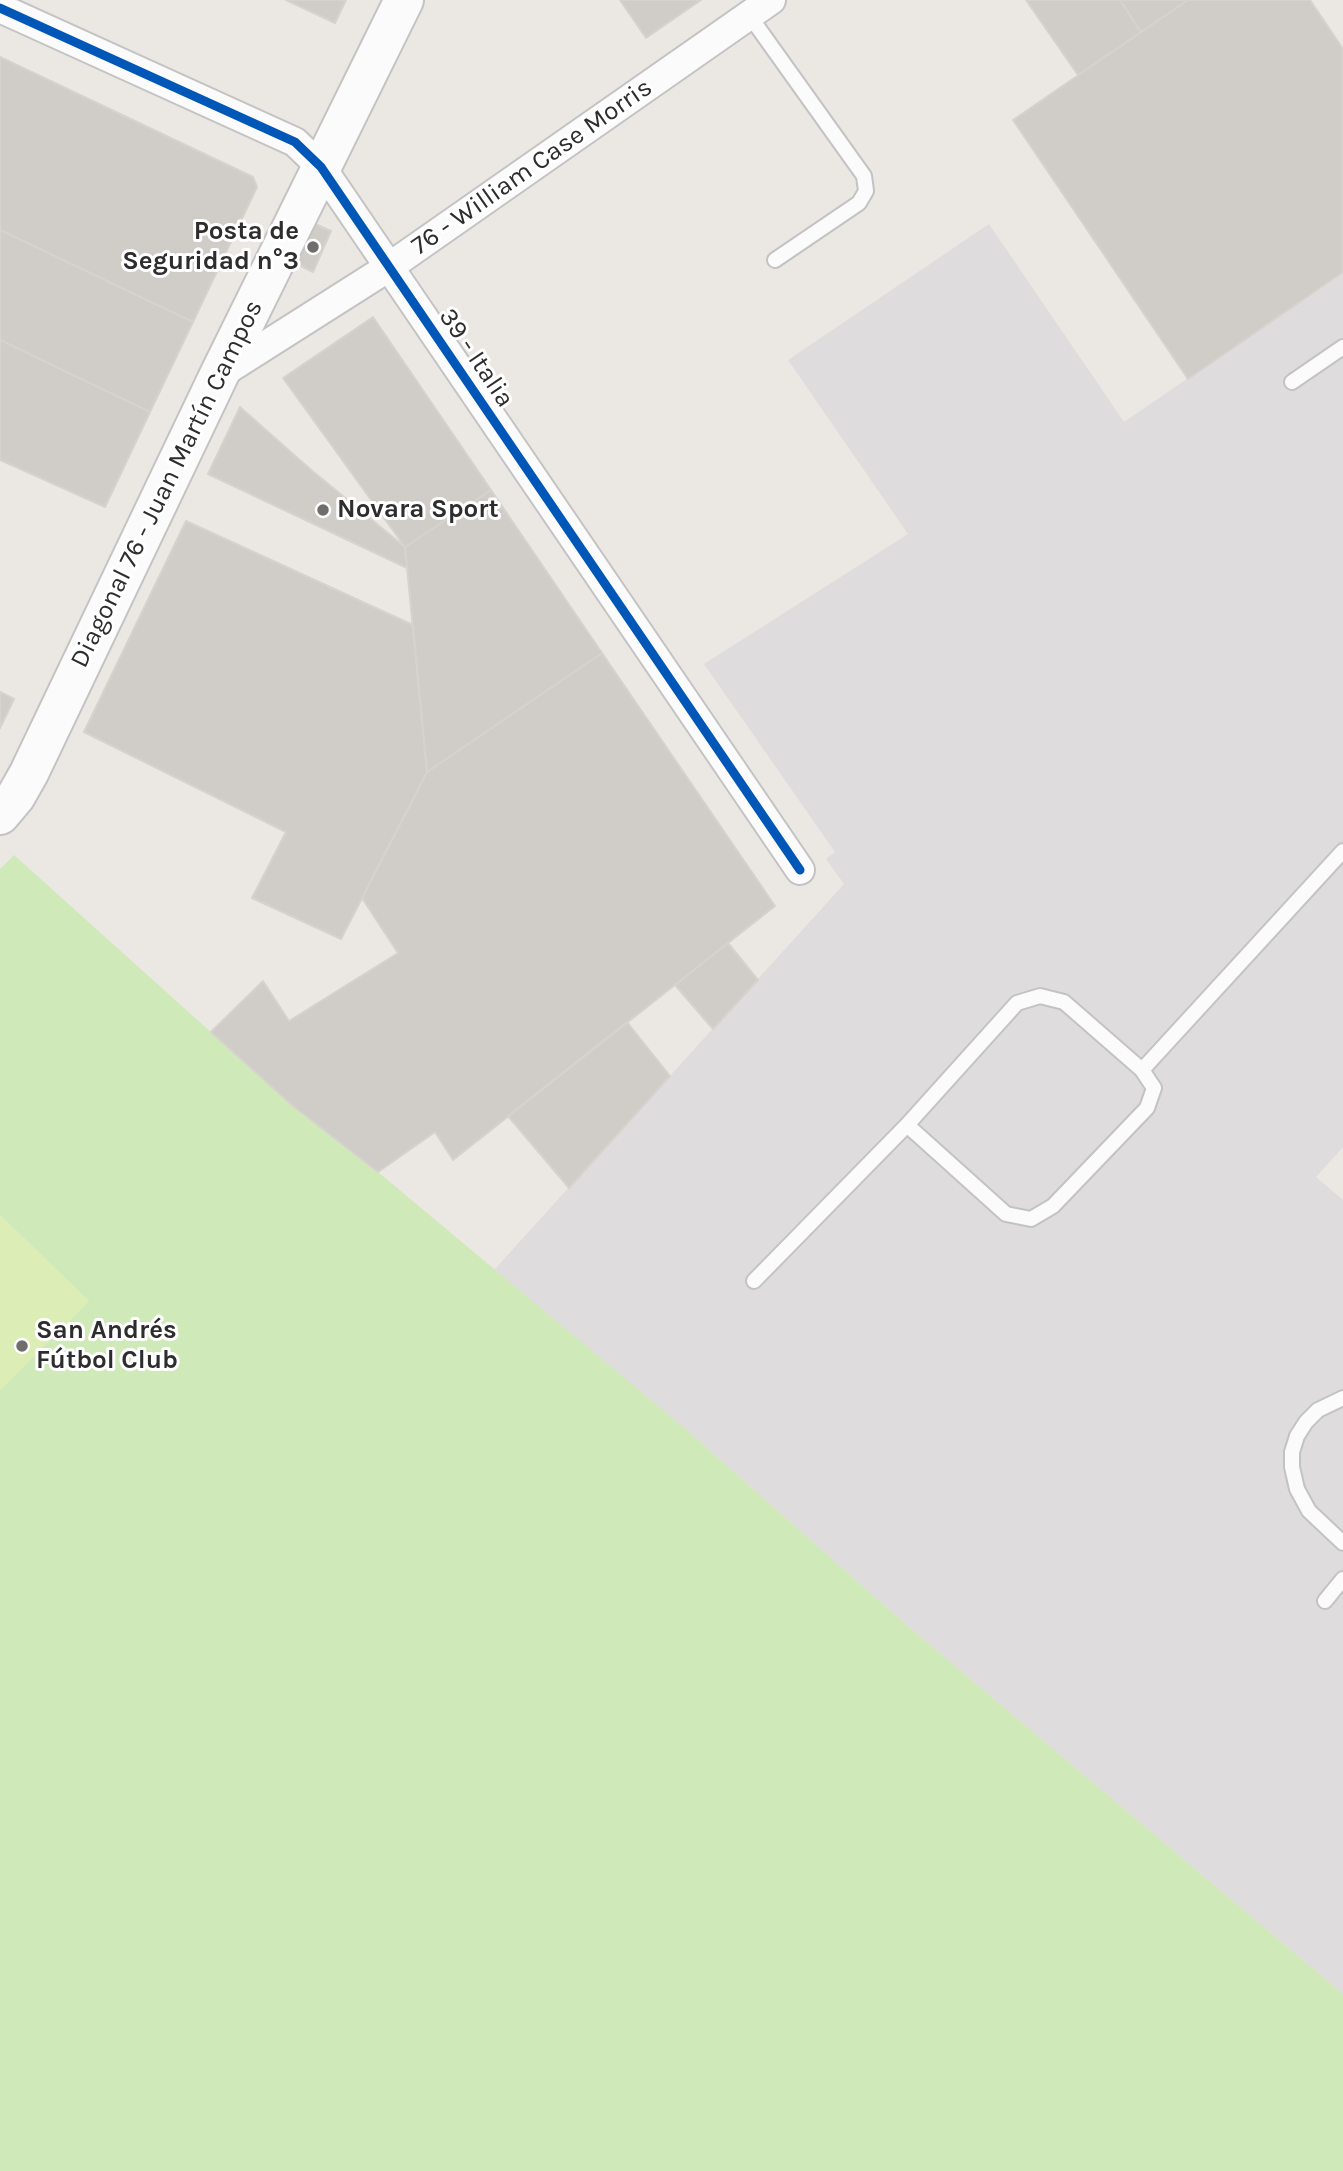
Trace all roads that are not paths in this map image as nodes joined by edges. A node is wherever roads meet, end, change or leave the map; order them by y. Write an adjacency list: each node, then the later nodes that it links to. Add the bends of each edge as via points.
1 (404, 0): 4 (main road, Diagonal 76 - Juan Martín Campos)
2 (760, 7): 5 (lane, via 864,176 866,191 859,203); 6 (street, 76 - William Case Morris)
3 (0, 8): 4 (street, 39 - Italia, via 295,142)
4 (321, 166): 6 (street, 39 - Italia); 8 (main road, Diagonal 76 - Juan Martín Campos)
5 (775, 260)
6 (389, 267): 8 (street, 76 - William Case Morris); 12 (street, 39 - Italia)
7 (1343, 347): 9 (lane)
8 (219, 374): 10 (main road, Diagonal 76 - Juan Martín Campos, via 29,773)
9 (1292, 382)
10 (0, 815)
11 (1343, 851): 13 (lane)
12 (800, 870)
13 (1142, 1070): 14 (lane, via 1064,1002 1040,996 1017,1003); 14 (lane, via 1154,1088 1147,1108 1053,1206 1031,1219 1006,1214)
14 (907, 1125): 15 (lane)
15 (754, 1281)
16 (1343, 1398): 17 (lane, via 1318,1410 1306,1422 1292,1452 1292,1467 1309,1511)
17 (1343, 1543)
18 (1343, 1579): 19 (lane)
19 (1325, 1601)

